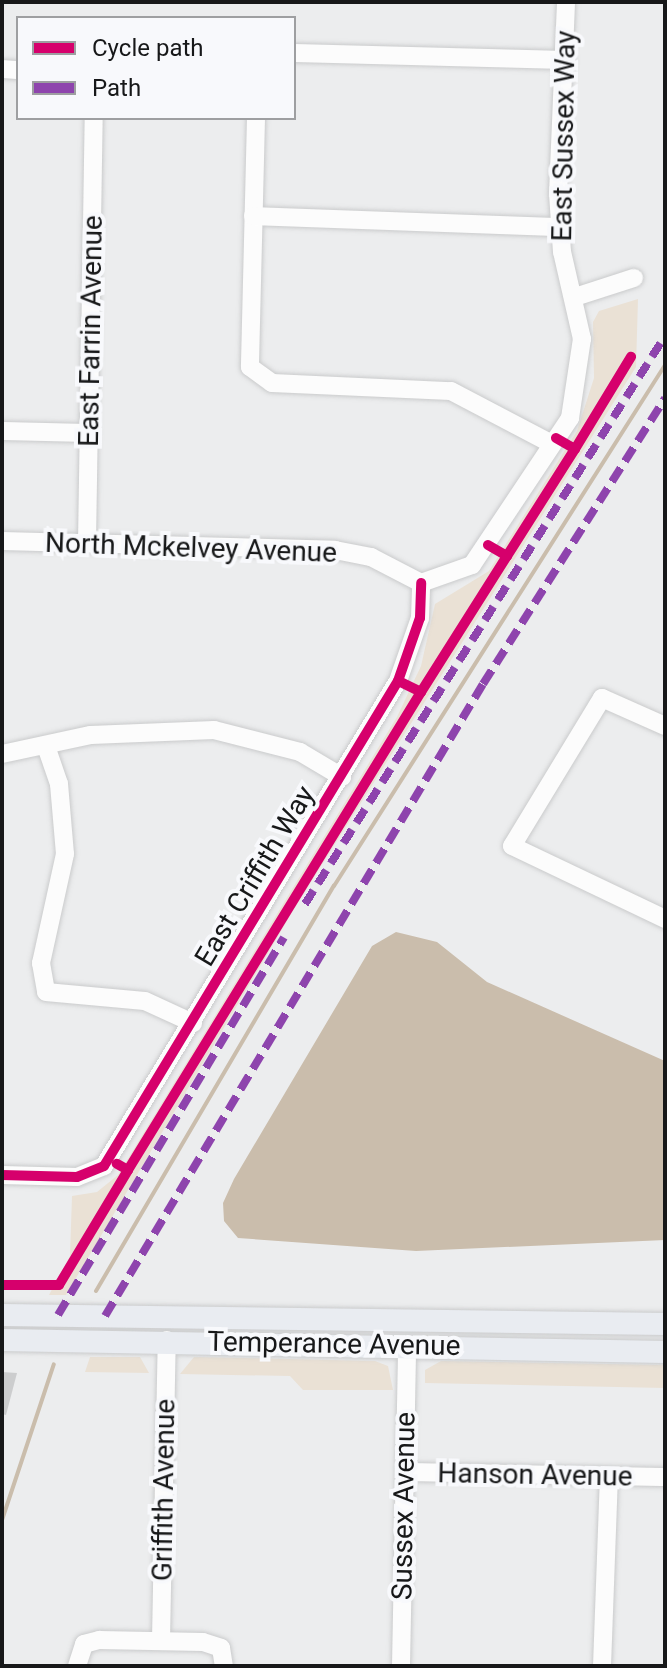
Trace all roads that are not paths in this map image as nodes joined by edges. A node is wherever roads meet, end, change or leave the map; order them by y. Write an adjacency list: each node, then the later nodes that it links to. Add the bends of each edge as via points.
1 (566, 2): 3 (street, East Sussex Way)
2 (296, 53): 3 (street)
3 (566, 60): 7 (street, East Sussex Way)
4 (94, 120): 11 (street, East Farrin Avenue)
5 (256, 120): 6 (street)
6 (253, 216): 7 (street); 12 (street, via 250,367 272,383 451,391)
7 (560, 227): 9 (street, East Sussex Way)
8 (634, 278): 9 (street)
9 (575, 297): 12 (street, East Sussex Way, via 581,369 570,418)
10 (2, 431): 11 (street)
11 (89, 433): 14 (street, East Farrin Avenue)
12 (552, 444): 15 (street, East Sussex Way, via 472,565)
13 (2, 541): 14 (street, North Mckelvey Avenue)
14 (87, 543): 15 (street, North Mckelvey Avenue, via 335,550 371,557)
15 (421, 583): 19 (street, East Criffith Way, via 420,618 398,681)
16 (665, 726): 20 (street, via 602,698 512,846)
17 (47, 749): 18 (street); 19 (street, via 106,733 214,730 300,752); 21 (street, via 59,784 65,854 42,985 46,992 145,1001)
18 (2, 754)
19 (342, 777): 21 (street, East Criffith Way)
20 (665, 919)
21 (193, 1023): 22 (street, East Criffith Way, via 92,1175)
22 (2, 1175)
23 (2, 1315): 24 (main road, Temperance Avenue)
24 (311, 1319): 25 (main road, Temperance Avenue); 27 (main road, via 290,1328 188,1326)
25 (665, 1324)
26 (2, 1340): 27 (main road, Temperance Avenue)
27 (167, 1340): 28 (main road, Temperance Avenue); 33 (street, Griffith Avenue)
28 (407, 1345): 29 (main road, Temperance Avenue); 30 (street, Sussex Avenue)
29 (665, 1352)
30 (405, 1472): 32 (street, Hanson Avenue); 36 (street, Sussex Avenue)
31 (665, 1477): 32 (street, Hanson Avenue)
32 (609, 1478): 37 (street)
33 (161, 1640): 34 (street); 35 (street, via 84,1644)
34 (223, 1657)
35 (77, 1666)
36 (401, 1666)
37 (602, 1666)

